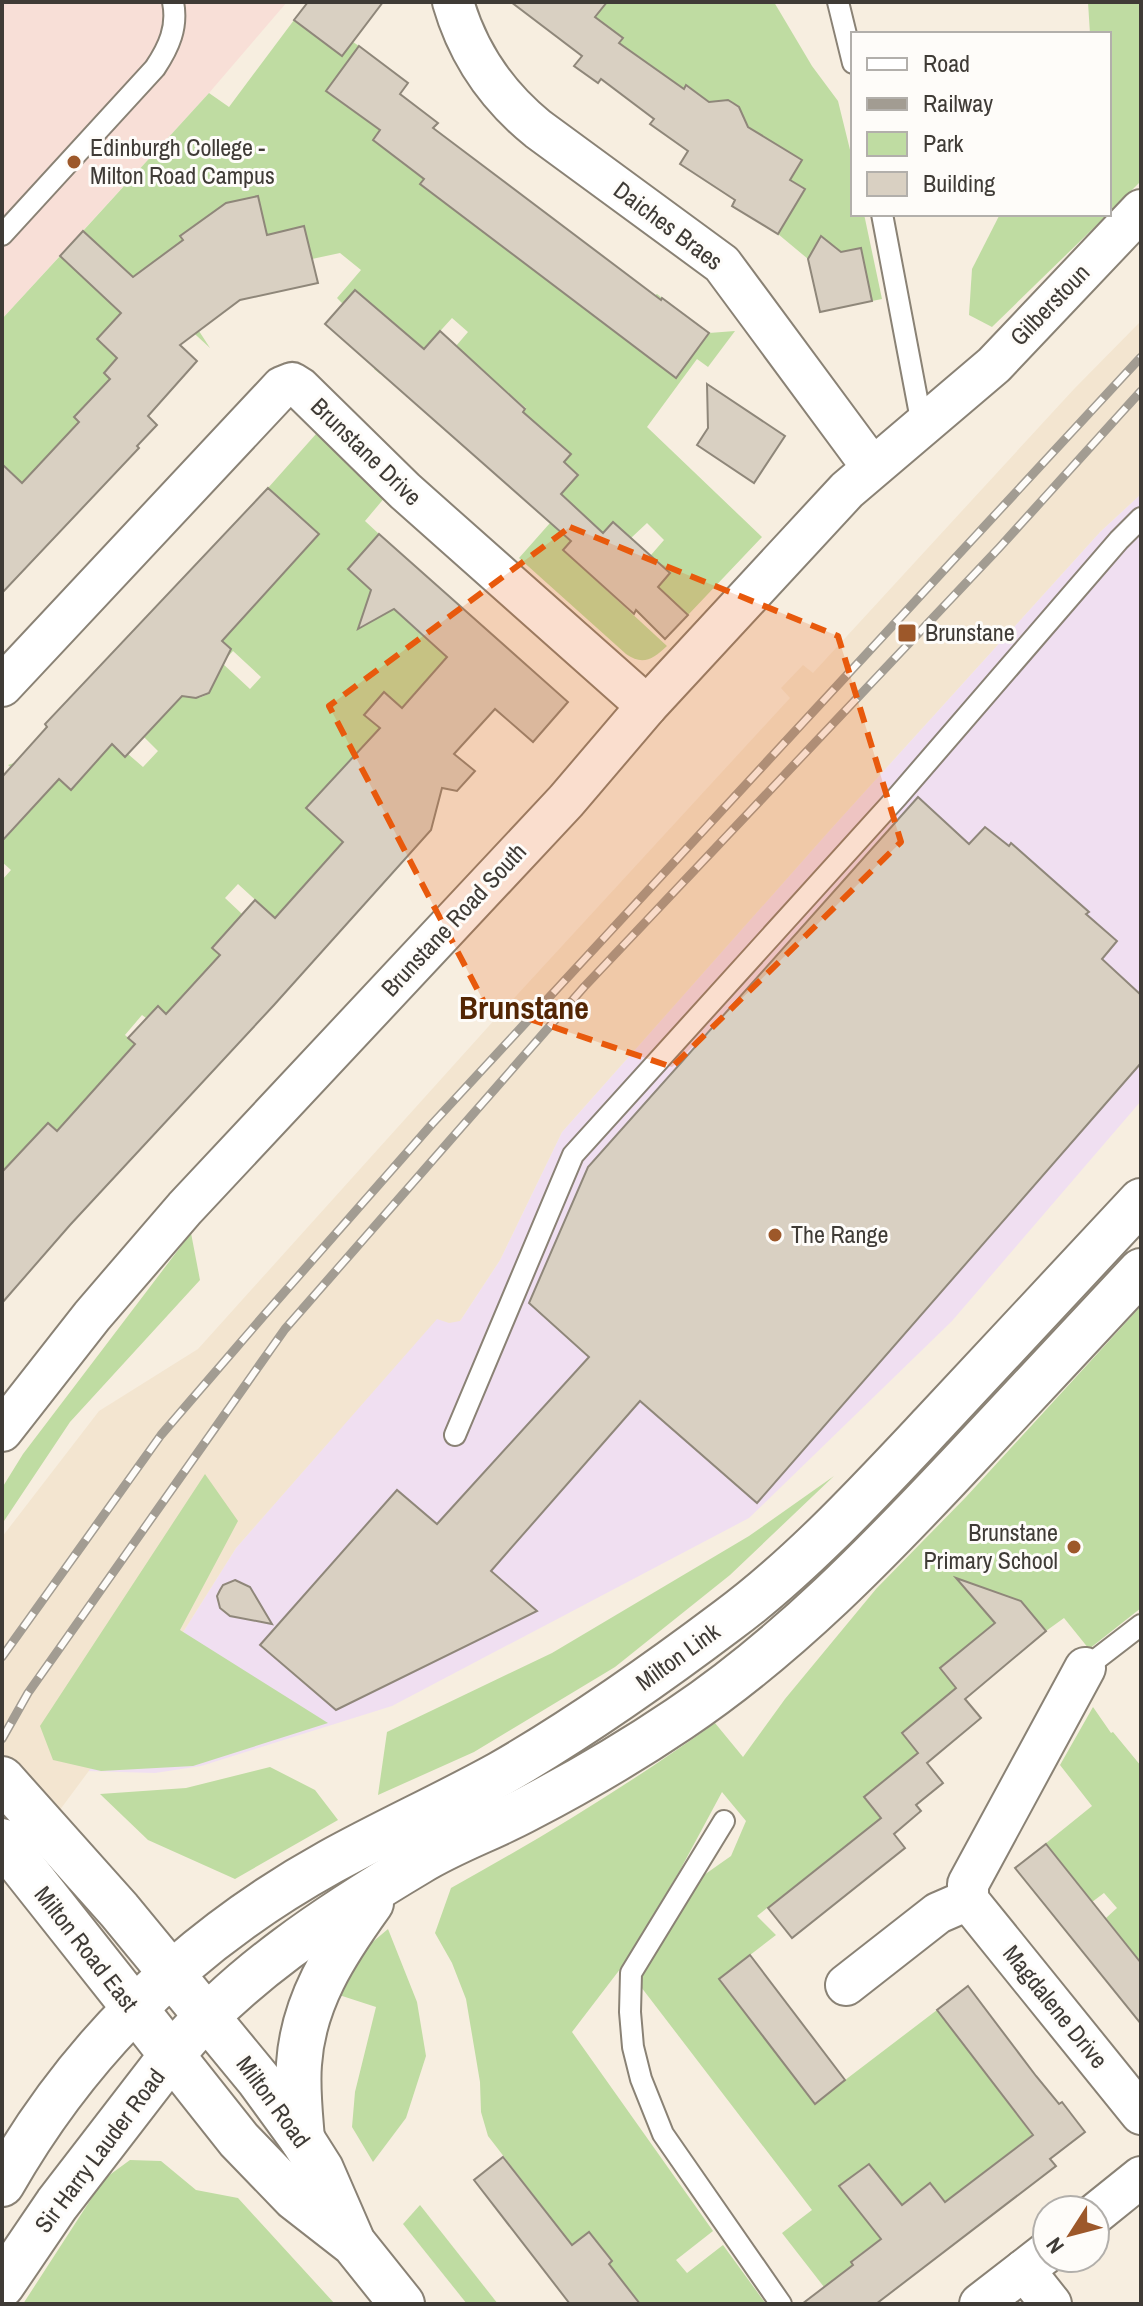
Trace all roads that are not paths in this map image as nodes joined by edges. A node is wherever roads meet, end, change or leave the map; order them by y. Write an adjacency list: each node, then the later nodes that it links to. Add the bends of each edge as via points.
1 (173, 2): 7 (lane, via 174,30 155,68)
2 (453, 2): 10 (street, Daiches Braes, via 478,63 511,105 722,264)
3 (838, 2): 4 (lane)
4 (851, 56)
5 (1141, 210): 8 (street, Gilberstoun)
6 (882, 216): 9 (lane)
7 (2, 235)
8 (957, 397): 9 (street, Brunstane Road South)
9 (922, 425): 10 (street, Brunstane Road South)
10 (872, 467): 13 (street, Brunstane Road South)
11 (1141, 518): 17 (lane, via 573,1155)
12 (2, 686): 13 (street, Brunstane Drive, via 282,387 292,383)
13 (647, 706): 16 (street, Brunstane Road South, via 566,801 185,1208)
14 (1141, 1201): 25 (main road, Milton Link, via 880,1481 734,1616 586,1722 498,1775 327,1863 231,1925)
15 (1141, 1271): 23 (main road, Milton Link, via 908,1520 817,1610 754,1662 609,1763 421,1860)
16 (2, 1431)
17 (455, 1435)
18 (1141, 1625): 19 (lane)
19 (1085, 1668): 24 (street, via 968,1884)
20 (2, 1779): 22 (main road, Milton Road East)
21 (724, 1821): 42 (lane, via 631,1973 633,2047 663,2134)
22 (13, 1834): 25 (main road, Milton Road East); 27 (main road, Milton Road East)
23 (384, 1885): 28 (main road, Milton Link, via 281,1952); 32 (main road, via 334,1957 308,2010 299,2065)
24 (968, 1900): 26 (street, via 938,1913); 31 (street, Magdalene Drive)
25 (171, 1972): 27 (main road, Milton Link); 28 (main road, Milton Road)
26 (846, 1985)
27 (133, 2007): 29 (main road, Milton Road East); 35 (main road, via 64,2087)
28 (208, 2016): 29 (main road, Milton Link); 32 (main road, Milton Road)
29 (171, 2056): 30 (main road, Sir Harry Lauder Road); 33 (main road, Milton Road)
30 (137, 2101): 33 (main road, via 164,2099 194,2106); 40 (main road, Sir Harry Lauder Road)
31 (1141, 2114)
32 (302, 2139): 37 (main road, Milton Road)
33 (239, 2140): 37 (main road, Milton Road, via 295,2198)
34 (1141, 2177): 36 (street)
35 (2, 2184)
36 (1111, 2201)
37 (354, 2244): 41 (main road, Milton Road)
38 (1031, 2264): 43 (street)
39 (1040, 2274): 44 (street)
40 (2, 2285)
41 (402, 2304)
42 (781, 2304)
43 (980, 2304)
44 (1051, 2304)

